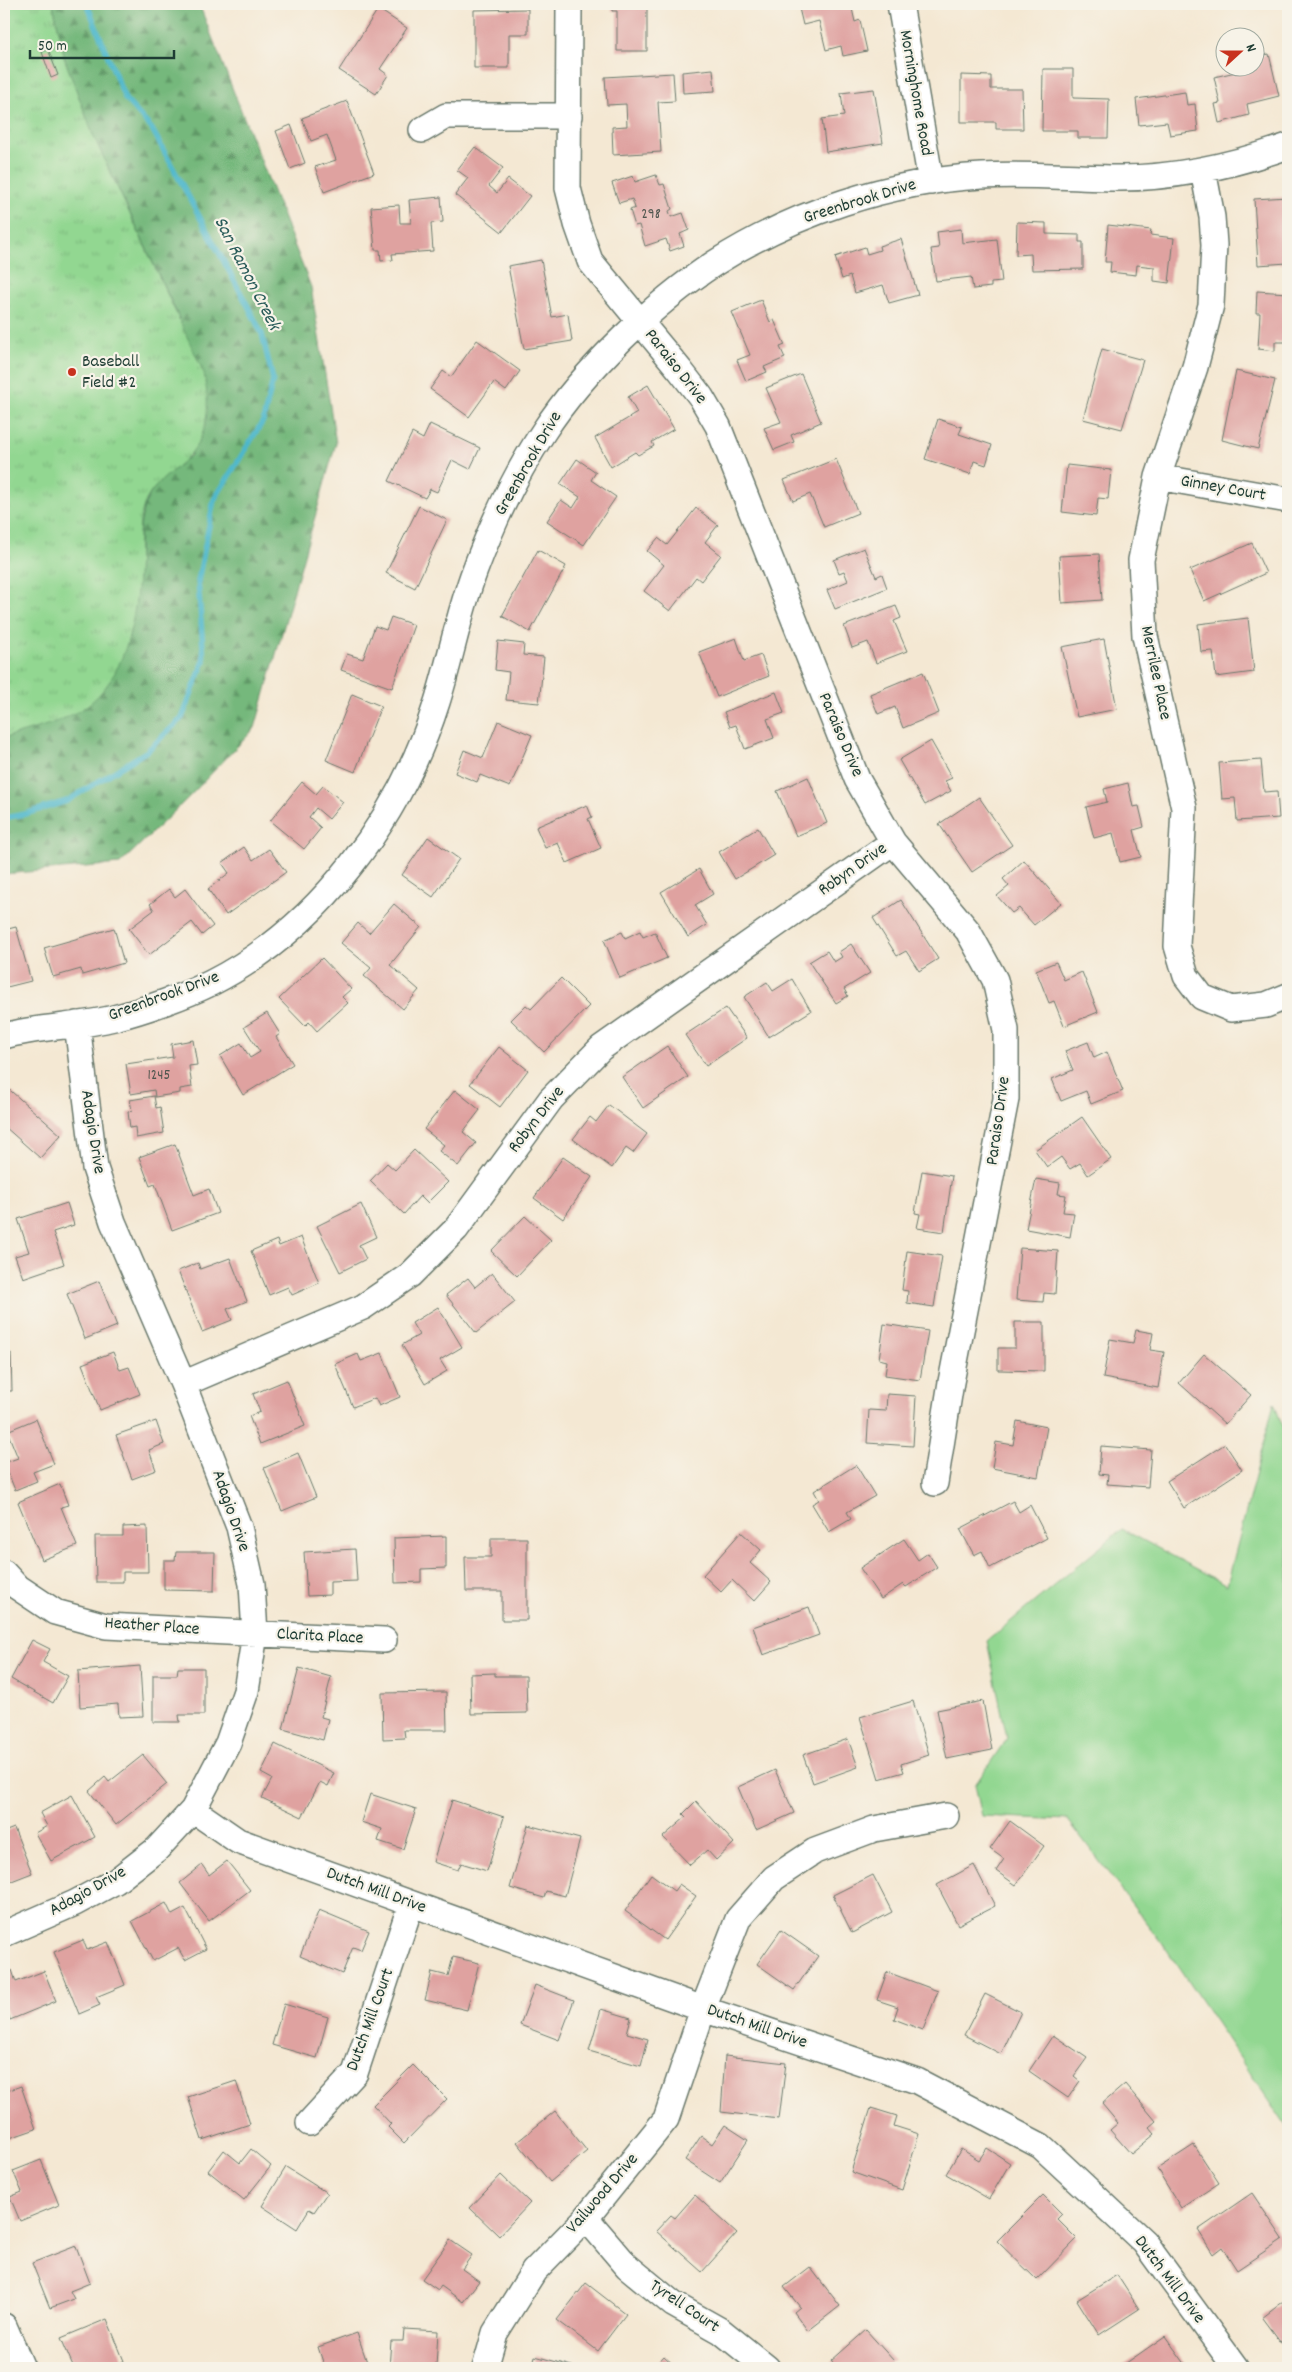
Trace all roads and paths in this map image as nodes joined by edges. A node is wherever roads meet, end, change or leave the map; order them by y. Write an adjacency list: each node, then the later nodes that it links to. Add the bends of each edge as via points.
1 (569, 4): 3 (street, Paraiso Drive)
2 (900, 4): 7 (street, Morninghome Road)
3 (569, 116): 4 (street, via 446,116); 8 (street, Paraiso Drive, via 568,188 577,224 590,261)
4 (422, 130)
5 (1288, 146): 6 (street, Greenbrook Drive, via 1245,161)
6 (1203, 170): 7 (street, Greenbrook Drive, via 1124,178 983,176); 9 (street, Merrilee Place, via 1214,245 1211,305 1195,367)
7 (931, 182): 8 (street, Greenbrook Drive, via 892,189 827,209 771,232 716,263)
8 (640, 322): 11 (street, Paraiso Drive, via 701,397 718,426 857,780); 13 (street, Greenbrook Drive, via 568,398 544,431 516,480 474,572 425,736 402,788 364,847 312,908 248,962 209,985 160,1003 116,1018)
9 (1158, 477): 10 (street, Ginney Court); 12 (street, Merrilee Place, via 1141,560 1144,636 1184,808 1177,946 1186,976 1202,996 1232,1009 1266,1006)
10 (1288, 500)
11 (893, 842): 15 (street, Robyn Drive, via 601,1048 551,1099 456,1229 410,1275 363,1307); 16 (street, Paraiso Drive, via 968,931 995,980 1006,1030 1006,1099)
12 (1288, 996)
13 (77, 1024): 14 (street, Greenbrook Drive); 15 (street, Adagio Drive, via 95,1168 113,1222)
14 (4, 1036)
15 (183, 1384): 18 (street, Adagio Drive, via 239,1528 252,1584)
16 (935, 1483)
17 (4, 1573): 18 (street, Heather Place, via 16,1586 55,1612 106,1626)
18 (255, 1634): 19 (street, Clarita Place); 20 (street, Adagio Drive, via 246,1691 228,1743)
19 (384, 1640)
20 (193, 1810): 22 (street, Dutch Mill Drive, via 238,1841); 23 (street, Adagio Drive, via 157,1849 116,1881)
21 (946, 1816): 24 (street, Vailwood Drive, via 874,1829 816,1851 774,1878 738,1919)
22 (411, 1904): 24 (street, Dutch Mill Drive); 25 (street, Dutch Mill Court, via 355,2073)
23 (4, 1934)
24 (703, 2009): 26 (street, Vailwood Drive, via 666,2119); 31 (street, Dutch Mill Drive, via 916,2081 1041,2146 1144,2242)
25 (309, 2122)
26 (586, 2218): 29 (street, Vailwood Drive, via 534,2271 494,2333); 30 (street, Tyrell Court, via 627,2266 673,2304 721,2331)
27 (4, 2326): 28 (street)
28 (22, 2368)
29 (485, 2368)
30 (767, 2368)
31 (1236, 2368)

